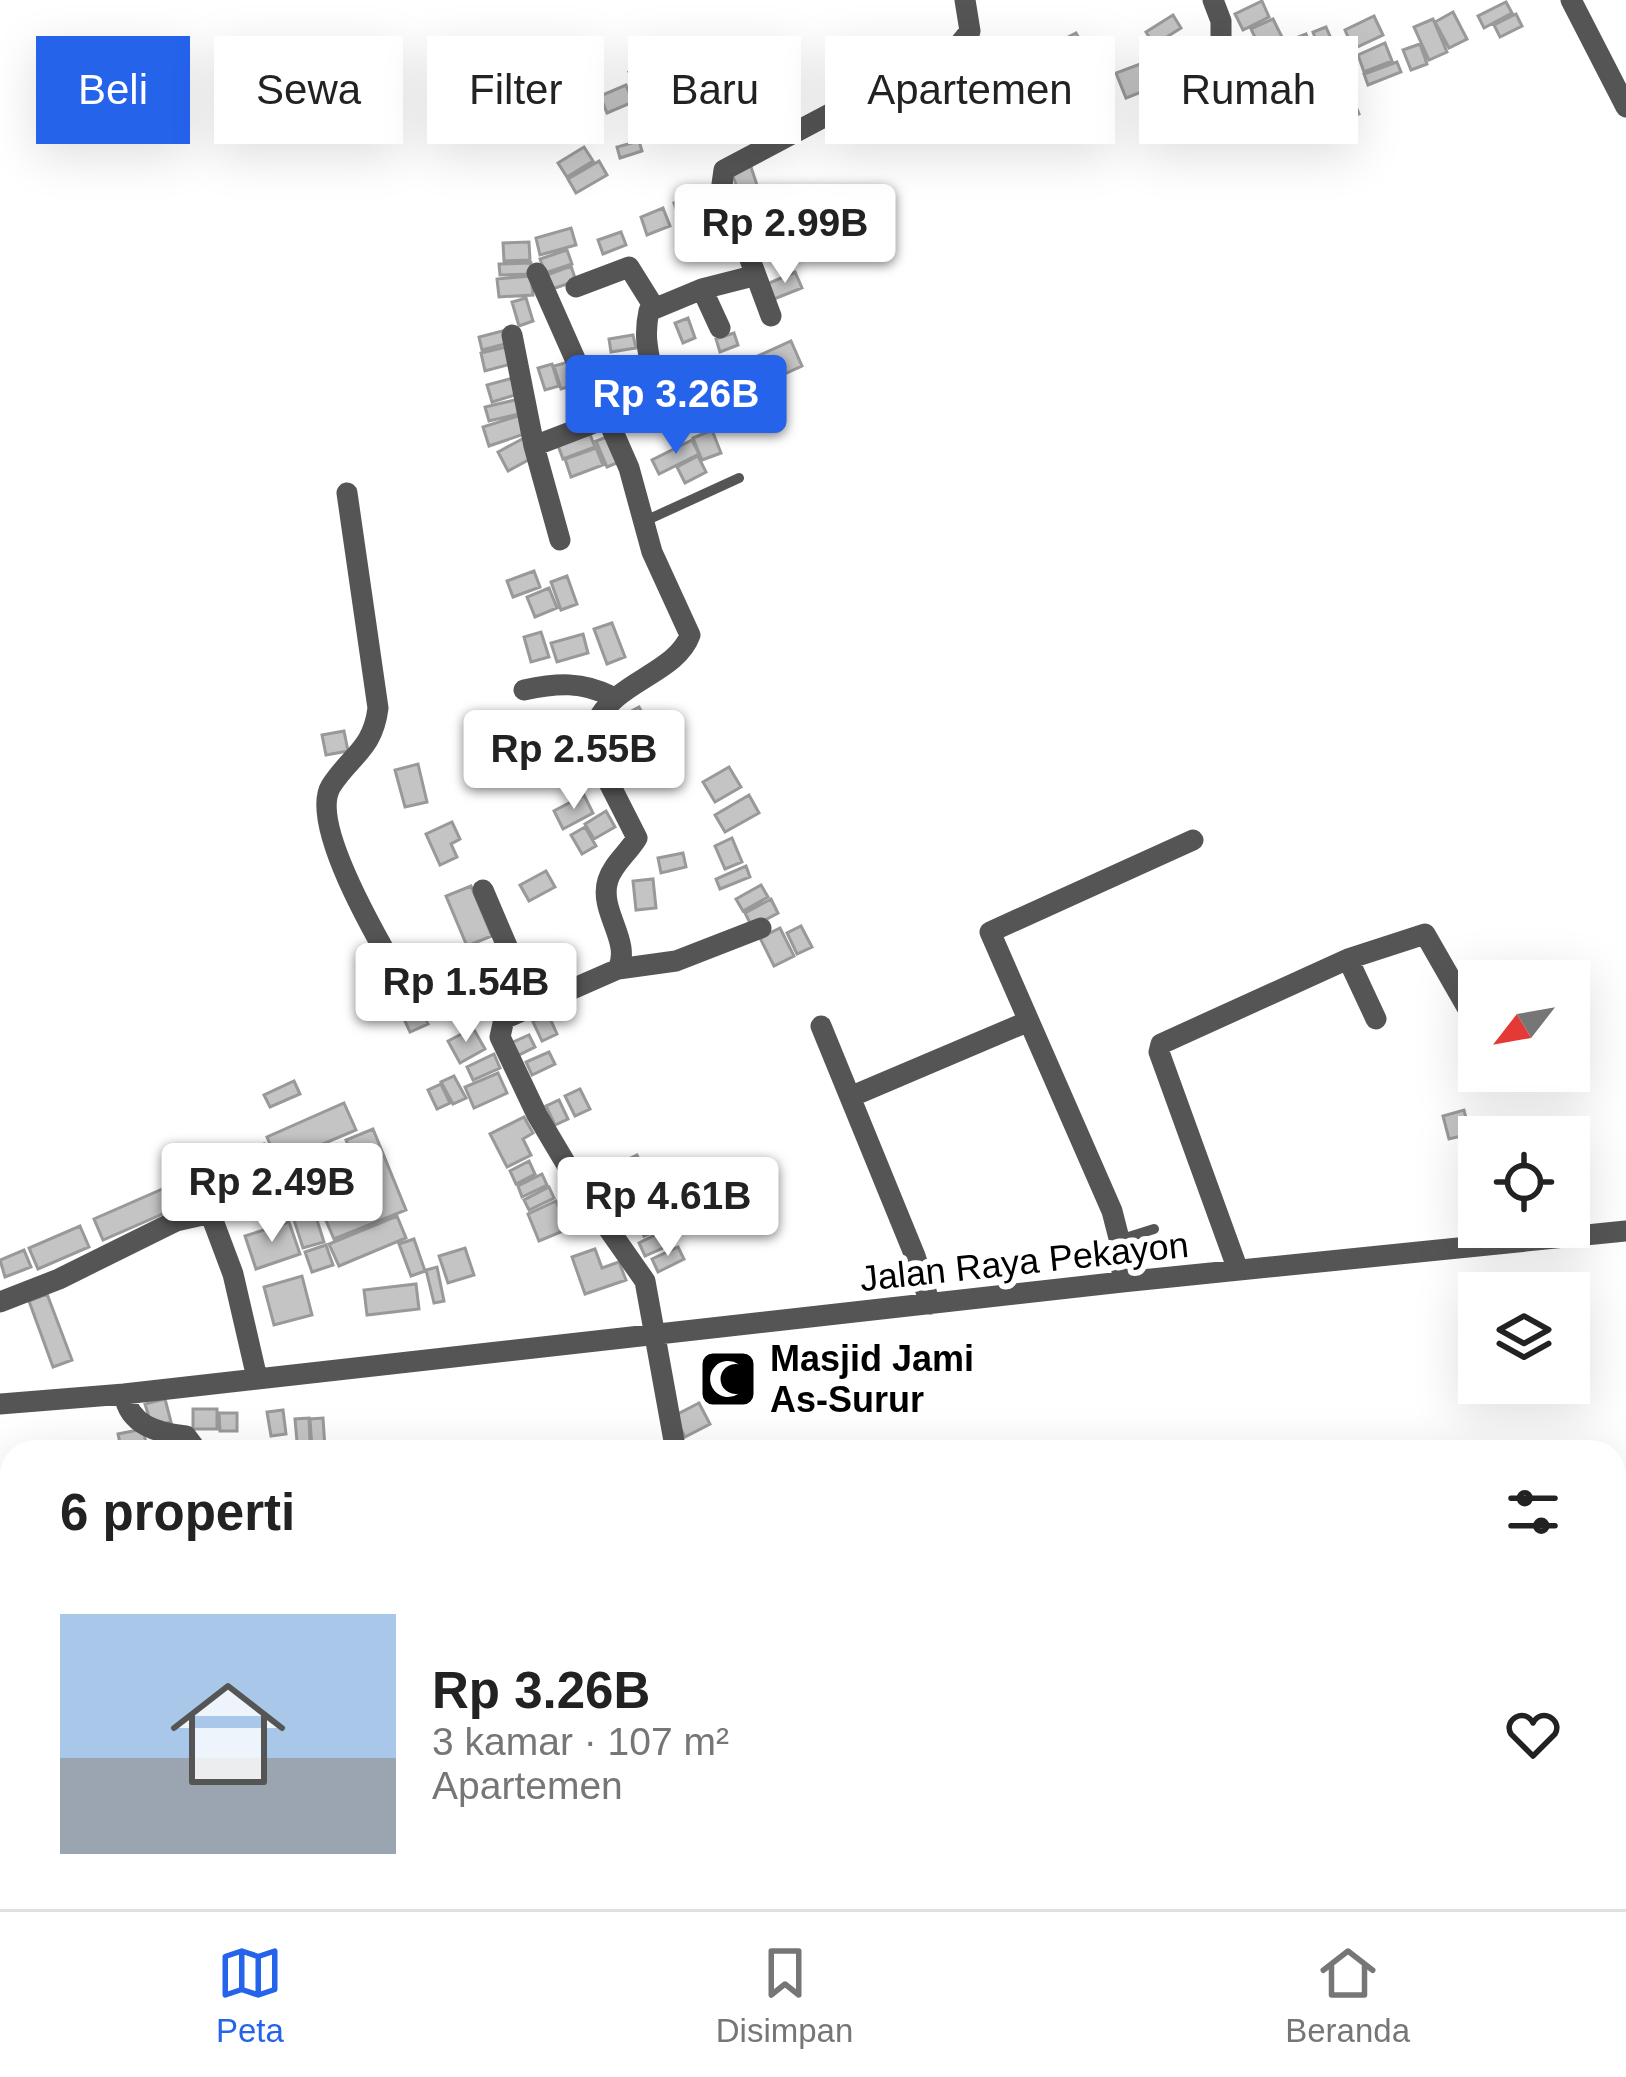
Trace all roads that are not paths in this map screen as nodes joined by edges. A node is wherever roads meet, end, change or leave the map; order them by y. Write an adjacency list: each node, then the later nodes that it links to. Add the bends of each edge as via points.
1 (965, 0): 7 (street, via 970,31 958,46 724,170)
2 (1213, 0): 4 (street)
3 (1571, 0): 5 (street)
4 (1221, 36)
5 (1626, 107)
6 (538, 273): 14 (street)
7 (753, 275): 9 (street); 11 (street)
8 (576, 287): 10 (street, via 629,267)
9 (703, 289): 10 (street); 12 (street)
10 (654, 307): 14 (street, via 647,324 652,376 639,397)
11 (771, 316)
12 (721, 328)
13 (512, 335): 15 (street)
14 (607, 418): 15 (street); 18 (street)
15 (533, 446): 19 (street)
16 (739, 478): 18 (lane)
17 (347, 493): 29 (street, via 378,708 368,744 331,787 332,838 403,983 443,1004 487,997)
18 (642, 523): 21 (street, via 689,640)
19 (560, 540)
20 (524, 690): 21 (street, via 576,683)
21 (613, 698): 26 (street, via 595,725 596,750 637,838 608,880 624,954)
22 (1193, 841): 31 (street, via 990,932)
23 (483, 890): 28 (street)
24 (761, 928): 26 (street, via 676,961)
25 (1348, 959): 27 (street, via 1425,934); 30 (street); 37 (street, via 1161,1044)
26 (618, 969): 28 (street)
27 (1458, 992)
28 (533, 1007): 29 (street)
29 (504, 1019): 41 (street, via 500,1037 537,1115 645,1281)
30 (1376, 1019)
31 (1029, 1021): 33 (street); 36 (street)
32 (821, 1026): 33 (street)
33 (850, 1097): 40 (street)
34 (1154, 1229): 36 (lane)
35 (1626, 1232): 37 (street, Jalan Raya Pekayon)
36 (1119, 1240): 38 (street)
37 (1238, 1270): 38 (street, Jalan Raya Pekayon)
38 (1123, 1282): 40 (street, Jalan Raya Pekayon)
39 (0, 1302): 42 (street, via 207,1214 229,1261)
40 (930, 1304): 41 (street, Jalan Raya Pekayon)
41 (654, 1331): 42 (street, Jalan Raya Pekayon); 46 (street)
42 (256, 1378): 43 (street, Jalan Raya Pekayon)
43 (124, 1394): 44 (street, Jalan Raya Pekayon); 45 (street, via 138,1421)
44 (0, 1404)
45 (189, 1440)
46 (674, 1440)

